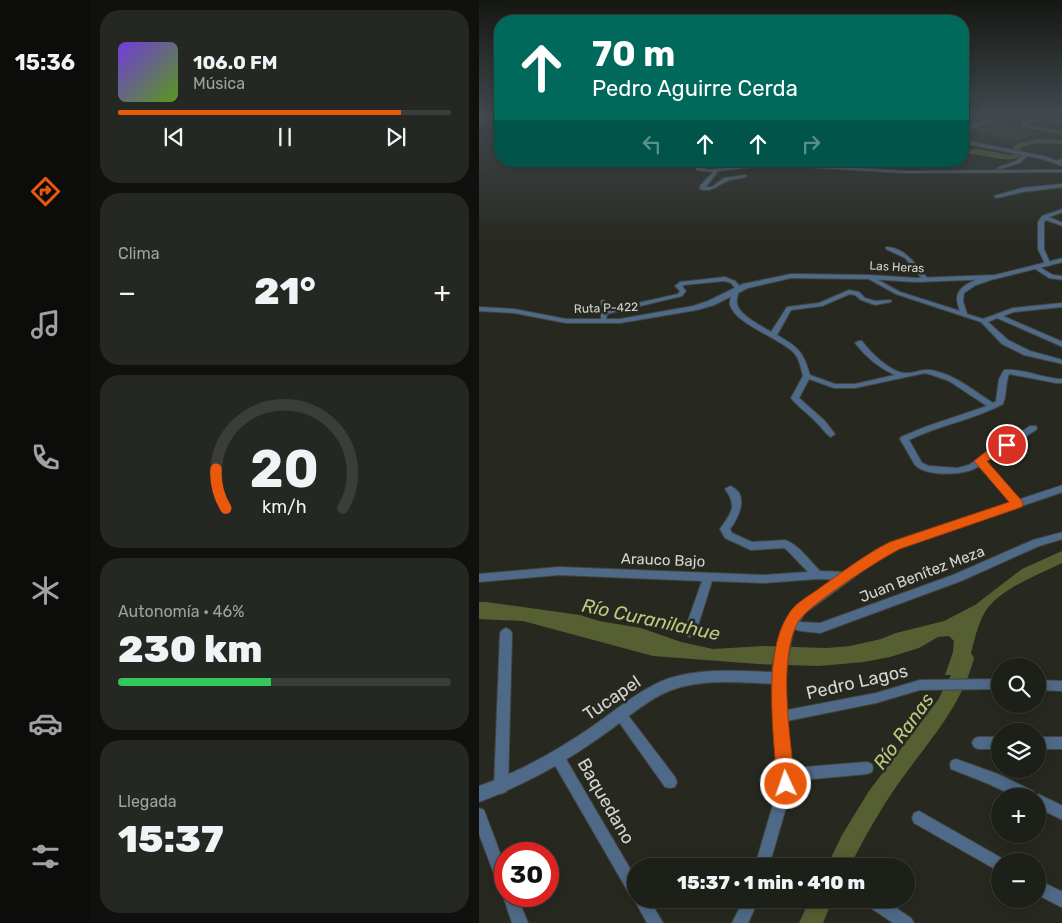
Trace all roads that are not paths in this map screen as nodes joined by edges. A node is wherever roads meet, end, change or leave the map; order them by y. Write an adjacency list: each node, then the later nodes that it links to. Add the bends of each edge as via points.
1 (1022, 157): 10 (street, via 1018,162)
2 (1029, 157): 4 (street)
3 (1062, 160): 4 (street)
4 (1054, 162): 5 (street)
5 (1062, 165)
6 (698, 167): 11 (street)
7 (747, 167): 11 (street)
8 (807, 167): 9 (street)
9 (819, 168): 10 (street, via 905,172)
10 (991, 170): 12 (street)
11 (716, 171): 13 (street, via 703,189 713,188 725,179)
12 (1062, 171)
13 (745, 176)
14 (1062, 185): 15 (street)
15 (997, 196)
16 (1062, 210): 17 (street)
17 (1044, 217): 18 (street); 21 (street, via 1040,224 1040,245)
18 (1062, 225)
19 (888, 248): 26 (street, via 907,258)
20 (1062, 260): 21 (street, Las Heras)
21 (1048, 265): 22 (street, Las Heras)
22 (1036, 268): 24 (street, Las Heras); 25 (street, via 1051,277)
23 (869, 277): 26 (street, Las Heras); 27 (street, Las Heras, via 791,276); 32 (street, via 898,293)
24 (995, 277): 26 (street, Las Heras); 32 (street, via 963,290 959,297)
25 (1062, 278)
26 (925, 280)
27 (735, 291): 34 (street, Ruta P-422, via 711,303 676,312); 34 (street, via 733,282 725,280 683,283 677,286 683,291 680,295); 36 (street, via 734,306 738,313)
28 (889, 301): 36 (street, via 875,303 849,292 820,305 789,308)
29 (603, 302): 34 (street)
30 (1062, 305): 33 (street, via 1016,310)
31 (479, 309): 34 (street, Ruta P-422, via 514,311 566,321)
32 (964, 313): 35 (street)
33 (997, 316): 35 (street); 38 (street)
34 (604, 318)
35 (983, 321): 39 (street, via 1018,350)
36 (773, 335): 40 (street, via 801,355)
37 (859, 343): 41 (street, via 885,368)
38 (1062, 345)
39 (1062, 362)
40 (807, 376): 41 (street, via 842,386); 45 (street, via 795,398 823,421)
41 (902, 376): 43 (street, via 925,371 938,373)
42 (1062, 381): 43 (street, via 1007,372 1002,382 1000,402)
43 (992, 406): 46 (street, via 903,439 919,465 928,469 957,471)
44 (1033, 428): 46 (street)
45 (831, 434)
46 (980, 461): 49 (street)
47 (1062, 488): 49 (street)
48 (730, 489): 51 (street, via 737,498 738,506 725,529 728,536 751,546 785,544)
49 (1017, 504): 52 (street, via 895,545)
50 (1062, 536): 55 (street, Juan Benítez Meza, via 820,628)
51 (817, 575): 52 (street, Arauco Bajo); 53 (street, Arauco Bajo, via 764,579)
52 (847, 576): 55 (street, via 801,609)
53 (708, 577): 54 (street, Arauco Bajo, via 559,571); 56 (street)
54 (479, 578)
55 (789, 628): 58 (street)
56 (690, 632)
57 (506, 633): 75 (street)
58 (779, 675): 64 (street, Tucapel, via 683,680 655,691); 65 (street)
59 (971, 684): 60 (street, Pedro Lagos); 61 (street, Pedro Lagos)
60 (991, 684)
61 (938, 685): 65 (street, Pedro Lagos, via 920,685 876,698)
62 (1046, 685): 63 (street)
63 (1062, 686)
64 (620, 714): 70 (street, Tucapel); 74 (street)
65 (783, 717): 73 (street)
66 (1046, 743): 67 (street)
67 (1062, 743)
68 (978, 744): 69 (street)
69 (991, 744)
70 (559, 758): 75 (street, Tucapel); 85 (street, Baquedano)
71 (957, 765): 76 (street)
72 (867, 768): 73 (street)
73 (786, 775): 83 (street)
74 (669, 782)
75 (501, 787): 77 (street, Tucapel)
76 (1012, 788)
77 (479, 794)
78 (1046, 805): 79 (street)
79 (1062, 814)
80 (479, 815): 82 (street)
81 (919, 818): 84 (street)
82 (494, 855)
83 (764, 858)
84 (991, 860)
85 (627, 876)
86 (1046, 892): 87 (street)
87 (1062, 901)
88 (513, 907): 92 (street)
89 (646, 908): 93 (street)
90 (748, 908): 94 (street)
91 (884, 908): 95 (street)
92 (520, 923)
93 (655, 923)
94 (740, 923)
95 (906, 923)

